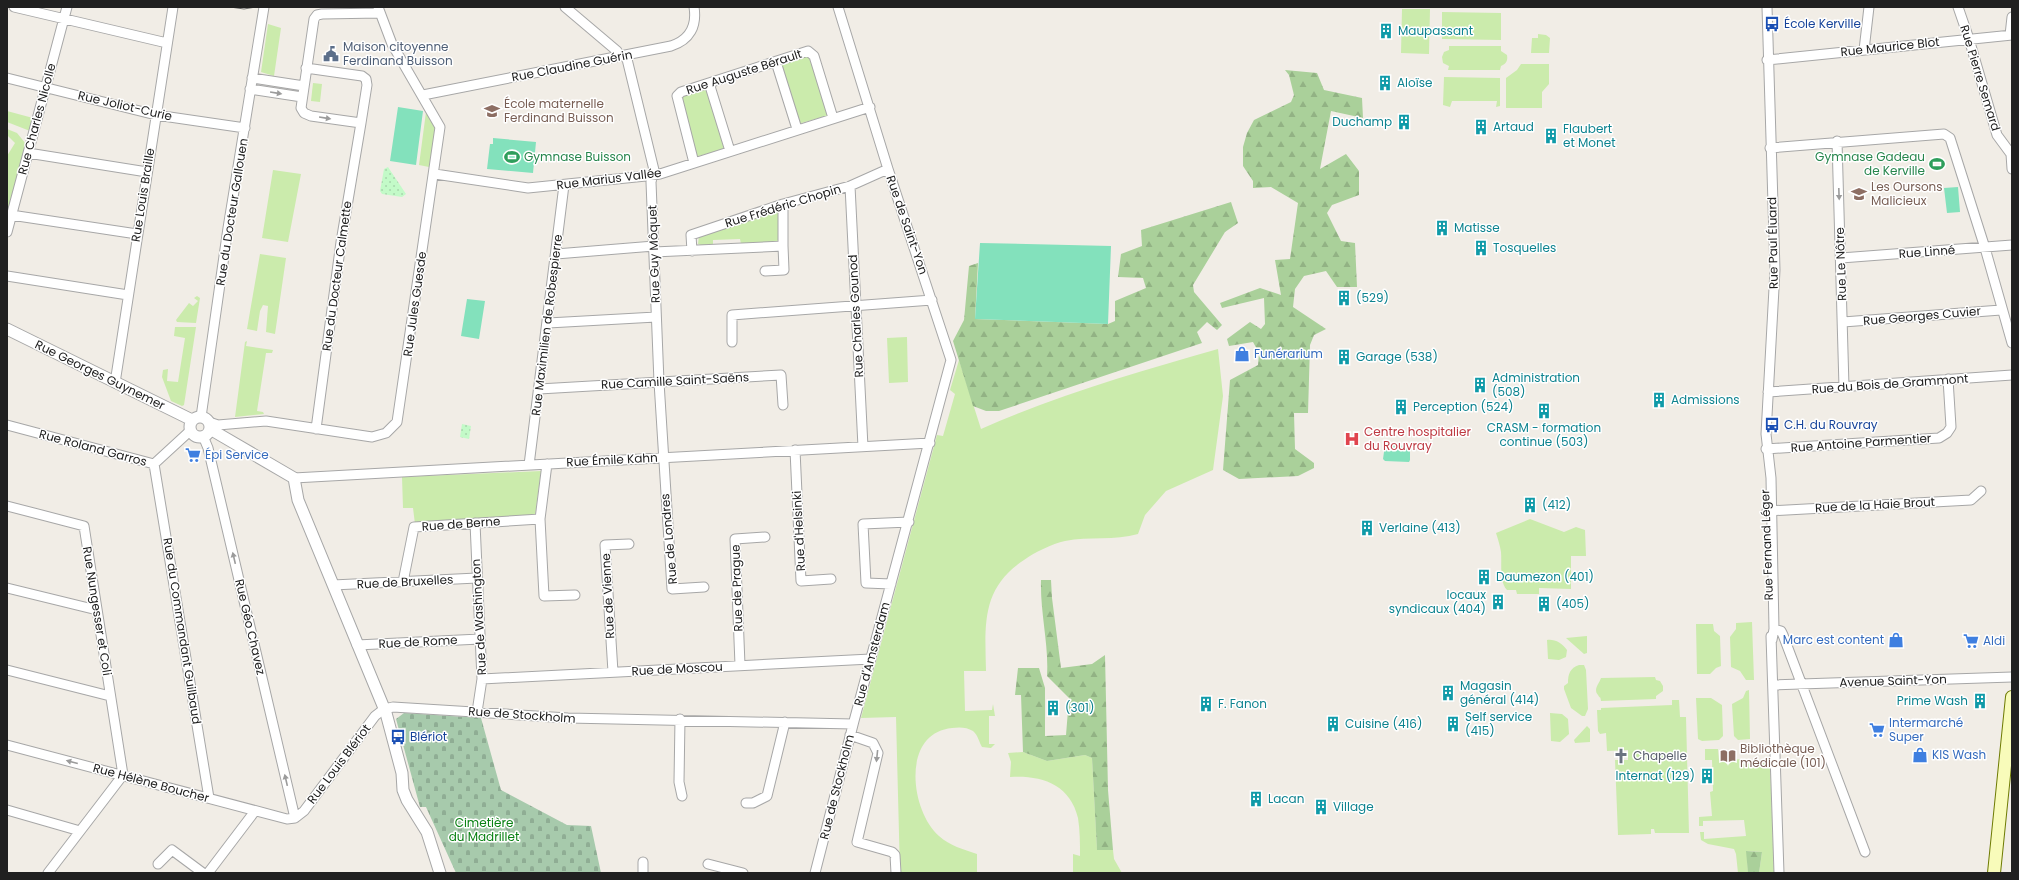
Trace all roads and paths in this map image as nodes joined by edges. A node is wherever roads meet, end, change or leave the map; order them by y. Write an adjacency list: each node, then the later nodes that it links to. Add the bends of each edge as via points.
1 (14, 7): 13 (street)
2 (67, 7): 13 (street, Rue Charles Nicolle)
3 (172, 7): 16 (street, Rue Louis Braille)
4 (264, 7): 23 (street, Rue du Docteur Gallouen)
5 (564, 7): 18 (street)
6 (694, 7): 18 (street, Rue Claudine Guérin, via 693,30 686,39 671,46)
7 (838, 7): 30 (street, Rue de Saint-Yon)
8 (1767, 7): 19 (street, Rue Paul Éluard)
9 (1869, 7): 17 (street)
10 (1958, 7): 15 (street, Rue Pierre Semard)
11 (379, 10): 21 (street, via 317,15 314,19); 28 (street, Rue Jules Guesde, via 392,44)
12 (2012, 17): 14 (street)
13 (64, 19): 16 (street); 26 (street, Rue Charles Nicolle)
14 (2011, 35): 15 (street, Rue Maurice Blot)
15 (1970, 39): 17 (street, Rue Maurice Blot); 42 (street, Rue Pierre Semard, via 1997,135 2010,154)
16 (167, 43): 31 (street, Rue Louis Braille)
17 (1864, 50): 19 (street, Rue Maurice Blot)
18 (622, 55): 28 (street, Rue Claudine Guérin); 45 (street, Rue Guy Môquet, via 651,156)
19 (1767, 60): 37 (street, Rue Paul Éluard)
20 (776, 62): 24 (street, Rue Auguste Bérault); 32 (street, Rue Auguste Bérault, via 808,52 814,56); 35 (street)
21 (306, 68): 25 (street); 33 (street, Rue du Docteur Calmette, via 362,76 366,80)
22 (7, 78): 26 (street, Rue Joliot-Curie)
23 (252, 78): 25 (street); 27 (street, Rue du Docteur Gallouen)
24 (709, 83): 38 (street); 40 (street, Rue Auguste Bérault, via 681,92 677,96)
25 (304, 86): 29 (street)
26 (45, 88): 31 (street, Rue Joliot-Curie); 39 (street, Rue Charles Nicolle)
27 (250, 89): 29 (street, one-way to 29); 34 (street, Rue du Docteur Gallouen)
28 (423, 95): 44 (street, Rue Jules Guesde, via 440,127)
29 (302, 97): 33 (street, one-way to 33, via 301,108 304,113)
30 (870, 107): 32 (street, Rue Marius Vallée); 41 (street, Rue de Saint-Yon)
31 (156, 115): 34 (street, Rue Joliot-Curie); 43 (street, Rue Louis Braille)
32 (833, 118): 35 (street, Rue Marius Vallée)
33 (361, 123): 81 (street, Rue du Docteur Calmette, via 341,242)
34 (245, 128): 80 (street, Rue du Docteur Gallouen)
35 (797, 129): 38 (street, Rue Marius Vallée)
36 (1837, 141): 37 (street); 54 (street, via 1944,134 1950,138); 58 (street, Rue Le Nôtre, one-way to 58)
37 (1770, 148): 77 (street, Rue Paul Éluard, via 1774,270)
38 (730, 151): 40 (street, Rue Marius Vallée)
39 (28, 153): 43 (street); 49 (street, Rue Charles Nicolle)
40 (694, 163): 45 (street, Rue Marius Vallée)
41 (888, 169): 47 (street, Rue Frédéric Chopin); 62 (street, Rue de Saint-Yon)
42 (2012, 169)
43 (147, 172): 51 (street, Rue Louis Braille)
44 (435, 174): 46 (street, Rue Marius Vallée, via 528,188); 81 (street, Rue Jules Guesde, via 397,422 386,433 372,437)
45 (653, 175): 46 (street, Rue Marius Vallée); 55 (street, Rue Guy Môquet, via 651,182)
46 (564, 185): 57 (street, Rue Maximilien de Robespierre)
47 (850, 186): 48 (street, Rue Frédéric Chopin); 63 (street, Rue Charles Gounod)
48 (783, 204): 52 (street); 56 (street, Rue Frédéric Chopin, via 691,235)
49 (11, 215): 50 (street, Rue Charles Nicolle); 51 (street)
50 (7, 232)
51 (137, 234): 61 (street, Rue Louis Braille)
52 (783, 246): 56 (street); 59 (street, via 784,270)
53 (2012, 246): 54 (street, Rue Linné)
54 (1985, 248): 58 (street, Rue Linné); 64 (street)
55 (654, 249): 56 (street); 57 (street); 65 (street, Rue Guy Môquet)
56 (692, 251)
57 (556, 254): 67 (street, Rue Maximilien de Robespierre)
58 (1841, 258): 66 (street, Rue Le Nôtre)
59 (765, 271)
60 (7, 276): 61 (street)
61 (128, 295): 74 (street, Rue Louis Braille)
62 (932, 300): 63 (street); 82 (street, Rue de Saint-Yon, via 951,360)
63 (855, 306): 69 (street, via 732,315); 83 (street, Rue Charles Gounod)
64 (2001, 310): 66 (street, Rue Georges Cuvier); 70 (street)
65 (656, 317): 67 (street); 73 (street, Rue Guy Môquet)
66 (1843, 322): 75 (street, Rue Le Nôtre)
67 (548, 323): 76 (street, Rue Maximilien de Robespierre)
68 (7, 329): 74 (street, Rue Georges Guynemer)
69 (732, 342)
70 (2012, 343)
71 (2012, 375): 72 (street, Rue du Bois de Grammont)
72 (1948, 379): 75 (street, Rue du Bois de Grammont); 84 (street, Rue Antoine Parmentier, via 1951,427 1939,438)
73 (659, 382): 76 (street, Rue Camille Saint-Saëns); 78 (street, Rue Camille Saint-Saëns, via 781,375); 86 (street, Rue Guy Môquet)
74 (115, 383): 80 (street, Rue Georges Guynemer)
75 (1844, 387): 77 (street, Rue du Bois de Grammont)
76 (539, 389): 89 (street, Rue Maximilien de Robespierre)
77 (1768, 392): 84 (street, Rue Paul Éluard)
78 (783, 405)
79 (7, 425): 87 (street, Rue Roland Garros)
80 (201, 426): 81 (street, Rue Jules Guesde, via 266,421); 87 (street, Rue Roland Garros); 90 (street); 136 (street, Rue Géo Chavez, one-way to 80)
81 (316, 429)
82 (930, 443): 83 (street, Rue Émile Kahn); 96 (street, Rue d'Amsterdam)
83 (863, 446): 85 (street, Rue Émile Kahn)
84 (1766, 449): 91 (street, Rue Paul Éluard, via 1770,455); 94 (street, Rue Fernand Léger)
85 (795, 450): 86 (street, Rue Émile Kahn); 101 (street, Rue d'Helsinki, via 801,581)
86 (664, 457): 88 (street, Rue Émile Kahn); 105 (street, Rue de Londres, via 672,590)
87 (154, 464): 132 (street, Rue du Commandant Guilbaud)
88 (547, 464): 89 (street, Rue Émile Kahn); 95 (street)
89 (529, 465): 90 (street, Rue Émile Kahn)
90 (294, 478): 104 (street, via 298,500)
91 (1771, 478): 94 (street, Rue Fernand Léger)
92 (1981, 491): 94 (street, Rue de la Haie Brout, via 1971,500)
93 (7, 506): 108 (street, Rue Nungesser et Coli, via 84,526)
94 (1769, 510): 109 (street, Rue Fernand Léger); 111 (street, Rue Fernand Léger)
95 (540, 518): 97 (street, Rue de Berne); 107 (street, via 544,596)
96 (908, 522): 103 (street, Rue d'Amsterdam); 103 (street, Rue d'Amsterdam, via 863,524 866,584)
97 (475, 523): 100 (street, Rue de Washington); 102 (street, Rue de Berne, via 414,527)
98 (765, 537): 114 (street, Rue de Prague, via 735,539)
99 (629, 544): 116 (street, Rue de Vienne, via 605,545)
100 (477, 578): 102 (street, Rue de Bruxelles); 110 (street, Rue de Washington)
101 (832, 580)
102 (403, 582): 104 (street, Rue de Bruxelles)
103 (891, 584): 113 (street, Rue d'Amsterdam)
104 (333, 585): 112 (street)
105 (704, 587)
106 (7, 588): 108 (street)
107 (575, 595)
108 (97, 610): 121 (street, Rue Nungesser et Coli)
109 (1774, 629): 111 (street, Rue Fernand Léger); 119 (street, via 1781,631)
110 (480, 639): 112 (street, Rue de Rome); 118 (street, Rue de Washington)
111 (1772, 640): 120 (street, Rue Fernand Léger)
112 (357, 645): 123 (street)
113 (871, 658): 114 (street, Rue de Moscou); 127 (street, Rue d'Amsterdam)
114 (740, 665): 116 (street, Rue de Moscou)
115 (7, 670): 121 (street)
116 (612, 672): 118 (street, Rue de Moscou)
117 (2012, 677): 119 (street, Avenue Saint-Yon)
118 (482, 679): 124 (street, Rue de Washington)
119 (1802, 684): 120 (street, Avenue Saint-Yon); 138 (street)
120 (1773, 685): 150 (street, Rue Fernand Léger)
121 (110, 696): 130 (street, Rue Nungesser et Coli)
122 (2012, 697): 151 (main road)
123 (384, 709): 124 (street, Rue de Stockholm, via 393,707); 136 (street, Rue Louis Blériot, via 375,716 304,811); 145 (street, via 407,800 426,832)
124 (477, 712): 125 (street, Rue de Stockholm, via 568,718)
125 (680, 719): 126 (street, Rue de Stockholm); 131 (street, via 679,782)
126 (784, 722): 127 (street, Rue de Stockholm); 133 (street, via 766,796 753,803)
127 (853, 724): 128 (street, Rue de Stockholm)
128 (850, 735): 148 (street, Rue de Stockholm); 149 (street, one-way to 149, via 873,743 878,753 857,842 892,852 895,855)
129 (7, 745): 130 (street, Rue Hélène Boucher, one-way to 129)
130 (123, 775): 132 (street, Rue Hélène Boucher); 137 (street)
131 (682, 796)
132 (209, 798): 135 (street, Rue Hélène Boucher)
133 (746, 803)
134 (7, 810): 137 (street)
135 (255, 810): 136 (street, Rue Hélène Boucher, via 287,819); 144 (street)
136 (295, 818)
137 (80, 831): 142 (street)
138 (1865, 852)
139 (643, 862): 146 (street)
140 (158, 864): 143 (street, via 172,850)
141 (708, 864): 147 (street)
142 (48, 873)
143 (203, 873)
144 (208, 873)
145 (440, 873)
146 (643, 873)
147 (743, 873)
148 (815, 873)
149 (896, 873)
150 (1779, 873)
151 (1994, 873)

